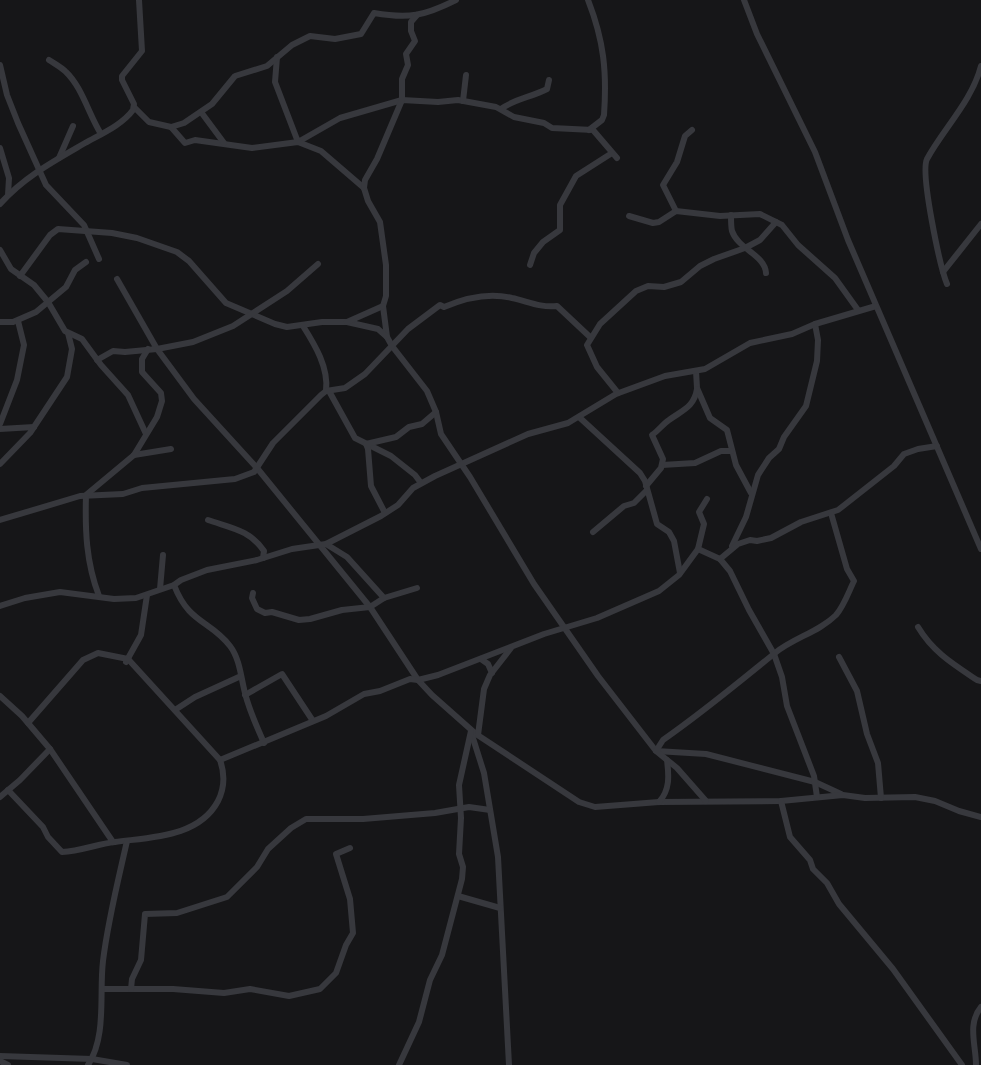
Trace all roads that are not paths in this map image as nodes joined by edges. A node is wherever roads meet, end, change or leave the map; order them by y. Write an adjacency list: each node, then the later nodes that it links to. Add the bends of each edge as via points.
1 (140, 0): 15 (street, via 142,52 122,76)
2 (456, 0): 5 (street)
3 (588, 0): 20 (street, via 599,30 607,77 604,115)
4 (744, 0): 52 (street, via 757,34 815,152)
5 (418, 15): 6 (street, via 396,18 374,13 360,34 335,39 314,35); 13 (street, via 411,22 415,41 406,55 408,65 402,79)
6 (277, 57): 17 (street, via 264,68 235,76 212,104); 23 (street, via 275,82)
7 (49, 60): 22 (street, via 66,72 75,84)
8 (0, 64): 10 (street)
9 (981, 66): 45 (street, via 977,81 926,162 931,217)
10 (1, 73): 27 (street)
11 (466, 75): 14 (street)
12 (550, 80): 16 (street, via 547,88 532,97 509,103)
13 (402, 100): 14 (street); 23 (street, via 340,118); 30 (street)
14 (463, 101): 16 (street)
15 (134, 107): 19 (street, via 149,122); 22 (street, via 121,121)
16 (501, 109): 20 (street, via 514,117 544,123 552,128)
17 (201, 112): 19 (street); 24 (street)
18 (73, 126): 26 (street)
19 (171, 127): 24 (street, via 185,143 195,140)
20 (589, 130): 44 (street, via 596,132 614,156 576,176 560,205 560,230 543,242)
21 (692, 130): 33 (street, via 685,136 677,162 663,185)
22 (101, 134): 26 (street)
23 (298, 142): 24 (street, via 252,148); 30 (street, via 326,155)
24 (226, 144)
25 (0, 148): 28 (street)
26 (59, 158): 27 (street)
27 (39, 170): 31 (street); 38 (street, via 46,185 75,213)
28 (9, 182): 29 (street); 31 (street)
29 (0, 183)
30 (364, 188): 51 (street, via 380,222 386,265)
31 (8, 196): 32 (street)
32 (0, 204)
33 (676, 211): 34 (street); 35 (street, via 653,223)
34 (731, 215): 36 (street, via 760,214); 39 (street, via 732,231)
35 (629, 216)
36 (776, 222): 39 (street, via 760,240); 53 (street, via 834,278)
37 (981, 224): 45 (street)
38 (87, 230): 41 (street); 47 (street, via 62,228 54,231); 54 (street, via 137,238 177,252 226,303)
39 (745, 248): 46 (street, via 763,263); 62 (street, via 714,259 673,286 648,286 636,291 608,315)
40 (0, 250): 47 (street, via 11,269)
41 (99, 259)
42 (86, 262): 50 (street, via 75,270 70,283)
43 (318, 264): 54 (street, via 287,290)
44 (530, 265)
45 (943, 272): 49 (street)
46 (766, 274)
47 (20, 276): 50 (street, via 34,285)
48 (117, 279): 65 (street)
49 (947, 284)
50 (48, 302): 55 (street); 60 (street)
51 (383, 306): 57 (street); 61 (street)
52 (876, 306): 53 (street); 78 (street)
53 (858, 310): 58 (street)
54 (251, 313): 59 (street, via 275,324); 65 (street, via 233,326 193,342)
55 (18, 321): 56 (street); 73 (street, via 24,345 17,380)
56 (0, 322)
57 (347, 322): 59 (street); 61 (street, via 378,329)
58 (815, 324): 67 (street, via 750,344 719,363); 88 (street, via 817,361 806,406 758,475)
59 (304, 326): 69 (street, via 321,360)
60 (68, 333): 66 (street, via 82,339); 74 (street, via 72,349 70,370)
61 (387, 337): 63 (street)
62 (590, 337): 63 (street, via 559,307 482,296 464,298 444,307 440,305 408,329); 70 (street, via 587,345 597,367)
63 (392, 346): 69 (street, via 365,374 344,388); 71 (street, via 426,391)
64 (148, 349): 65 (street); 66 (street, via 112,351); 76 (street, via 142,359 142,372 162,393 162,401 154,425)
65 (157, 349): 85 (street, via 194,399)
66 (97, 360): 76 (street, via 128,395)
67 (696, 371): 68 (street); 70 (street, via 666,376)
68 (697, 388): 80 (street, via 710,418 726,430); 84 (street, via 692,404 652,436 662,453)
69 (328, 391): 77 (street, via 355,438); 85 (street, via 273,443)
70 (618, 393): 72 (street)
71 (436, 412): 77 (street, via 422,424 409,427 396,437); 83 (street, via 440,434)
72 (579, 416): 83 (street, via 560,427 528,434); 87 (street, via 640,473)
73 (0, 424)
74 (34, 427): 75 (street); 82 (street)
75 (0, 429)
76 (146, 434): 81 (street)
77 (366, 444): 86 (street, via 391,456); 91 (street, via 371,486)
78 (937, 446): 92 (street, via 904,454 894,466); 99 (street)
79 (171, 449): 81 (street)
80 (731, 451): 84 (street, via 720,451 695,463); 88 (street)
81 (134, 456): 89 (street)
82 (0, 464)
83 (460, 465): 86 (street); 114 (street, via 534,584)
84 (662, 465): 87 (street)
85 (257, 468): 89 (street, via 235,479 142,488 123,494); 96 (street)
86 (421, 484): 91 (street)
87 (646, 488): 95 (street); 103 (street, via 657,524 669,532 674,541)
88 (752, 493): 97 (street, via 746,517)
89 (86, 495): 93 (street); 109 (street, via 86,547)
90 (707, 500): 98 (street, via 699,512 704,524)
91 (385, 513): 96 (street)
92 (831, 513): 97 (street, via 801,522 771,538); 116 (street, via 847,569 854,581 836,614)
93 (0, 520)
94 (208, 520): 101 (street, via 249,534 264,551)
95 (593, 532)
96 (323, 545): 101 (street, via 292,549); 110 (street, via 347,557); 112 (street)
97 (732, 546): 102 (street)
98 (698, 549): 102 (street); 103 (street)
99 (981, 549)
100 (163, 555): 106 (street)
101 (263, 558): 104 (street, via 207,570)
102 (720, 559): 116 (street, via 735,580)
103 (680, 573): 114 (street, via 659,591)
104 (174, 585): 106 (street); 121 (street, via 190,613 231,647)
105 (416, 588): 110 (street)
106 (160, 589): 108 (street)
107 (253, 593): 112 (street, via 257,609 298,620)
108 (147, 595): 109 (street, via 125,599); 119 (street, via 141,635)
109 (99, 596): 111 (street, via 76,592 48,593)
110 (384, 598): 112 (street)
111 (0, 606)
112 (370, 607): 122 (street)
113 (918, 627): 123 (street, via 926,641 948,662)
114 (566, 628): 115 (street); 133 (street, via 598,676)
115 (512, 647): 118 (street); 120 (street)
116 (774, 654): 133 (street, via 743,682 663,740); 136 (street, via 786,701)
117 (839, 657): 141 (street, via 857,691 878,763)
118 (481, 659): 120 (street); 122 (street)
119 (127, 661): 126 (street); 128 (street, via 98,653 84,660)
120 (492, 672): 130 (street, via 484,689)
121 (241, 676): 124 (street); 126 (street)
122 (418, 680): 127 (street, via 410,678 364,694); 129 (street)
123 (981, 681)
124 (245, 695): 127 (street, via 282,674); 131 (street)
125 (0, 696): 128 (street)
126 (175, 710): 134 (street)
127 (313, 721): 131 (street)
128 (28, 723): 132 (street)
129 (471, 731): 130 (street); 145 (street, via 460,776 458,794); 146 (street, via 484,773)
130 (478, 735): 144 (street, via 590,806)
131 (264, 743): 134 (street)
132 (50, 749): 137 (street); 149 (street)
133 (656, 751): 135 (street); 136 (street, via 706,754)
134 (220, 760): 148 (street, via 224,781 212,812 195,825 170,834)
135 (667, 760): 143 (street); 144 (street, via 668,786)
136 (815, 782): 138 (street); 140 (street)
137 (8, 790): 139 (street); 149 (street, via 62,852 81,851)
138 (843, 795): 140 (street); 141 (street)
139 (0, 797)
140 (817, 797): 142 (street)
141 (881, 798): 147 (street, via 915,797)
142 (781, 800): 143 (street); 163 (street, via 790,837 827,883 839,904 893,969)
143 (706, 801): 144 (street)
144 (659, 802)
145 (461, 808): 146 (street); 151 (street, via 459,854 463,873); 154 (street, via 369,818 306,819 291,828 268,850 257,867 227,897 177,913 145,914 141,960)
146 (490, 810): 152 (street, via 498,857)
147 (981, 817)
148 (127, 841): 149 (street); 153 (street, via 115,885)
149 (113, 842)
150 (350, 848): 154 (street, via 336,854 350,899 353,933 336,973 320,989 289,996 250,989 224,993)
151 (458, 896): 152 (street); 161 (street, via 419,1022)
152 (500, 908): 162 (street)
153 (102, 989): 154 (street); 158 (street, via 95,1054)
154 (131, 989)
155 (981, 1007): 164 (street, via 972,1028)
156 (0, 1056): 158 (street)
157 (0, 1061): 159 (street)
158 (90, 1062): 160 (street)
159 (8, 1065)
160 (127, 1065)
161 (399, 1065)
162 (509, 1065)
163 (962, 1065)
164 (976, 1065)

